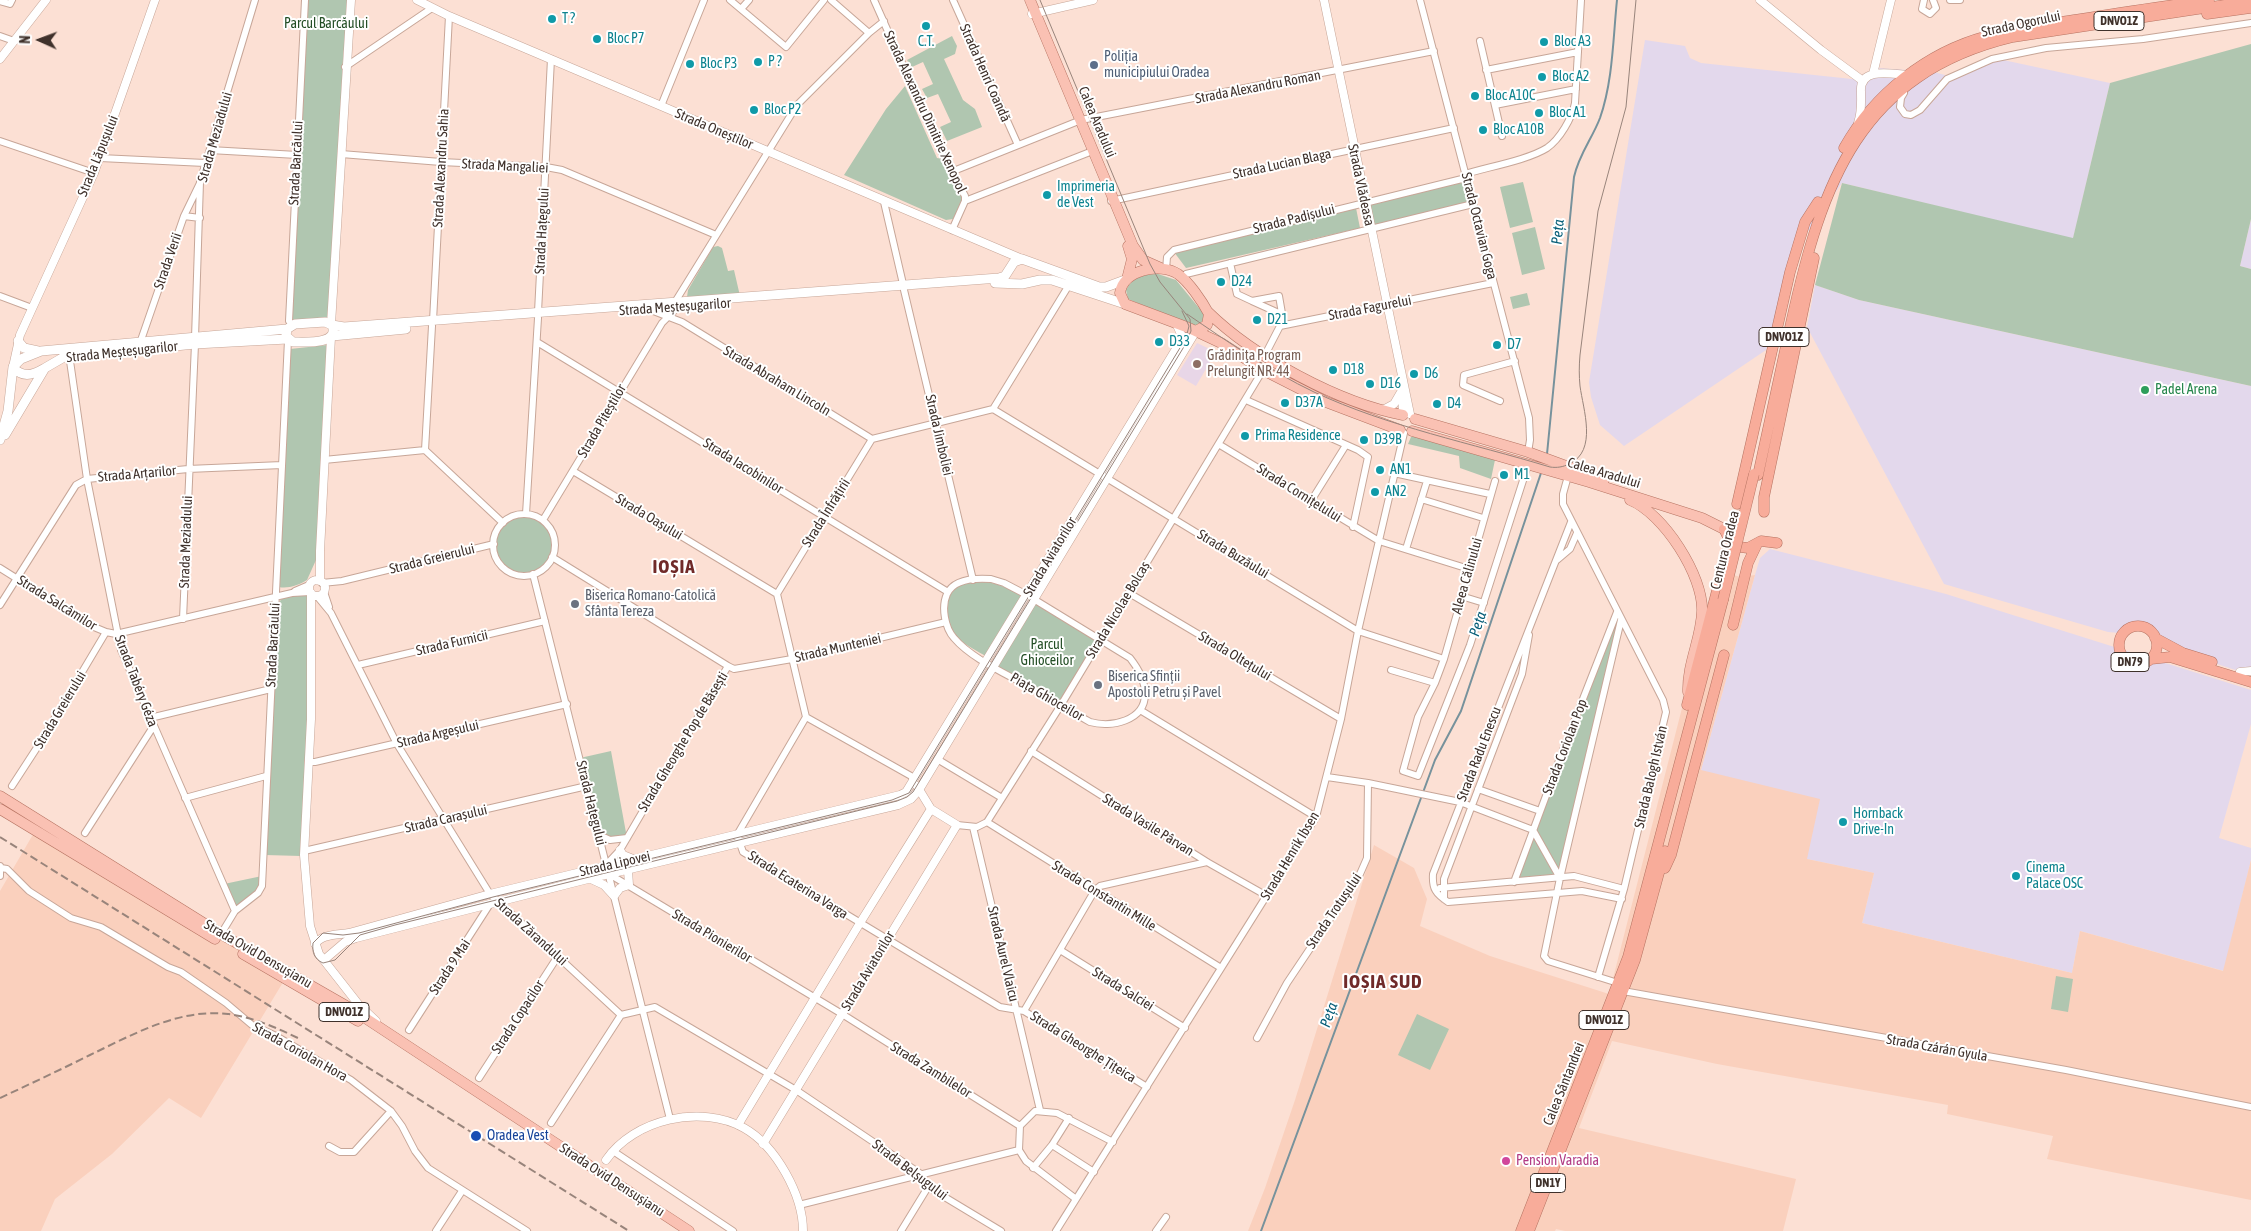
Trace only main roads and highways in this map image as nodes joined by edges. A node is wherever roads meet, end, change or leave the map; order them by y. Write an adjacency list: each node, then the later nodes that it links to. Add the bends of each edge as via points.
1 (1028, 0): 7 (main road, Calea Aradului)
2 (2180, 0): 6 (highway, via 2140,7)
3 (2209, 0): 6 (highway, Strada Ogorului / DNVO1Z)
4 (2251, 1): 6 (highway, Strada Ogorului / DNVO1Z)
5 (2251, 8): 6 (highway, via 2154,20)
6 (2126, 16): 9 (highway, Strada Ogorului / DNVO1Z, via 2034,26 1986,36 1942,54 1908,75 1880,98 1857,125); 10 (highway, Strada Ogorului / DNVO1Z, via 1988,43 1922,74 1897,94 1865,128 1844,159)
7 (1079, 121): 8 (main road, Calea Aradului); 8 (main road, Calea Aradului)
8 (1112, 200): 13 (main road, Calea Aradului, via 1136,252 1146,262); 14 (main road, Calea Aradului, via 1131,253)
9 (1818, 202): 36 (highway, Centura Oradea / DNVO1Z, via 1797,277); 39 (highway, via 1805,222 1790,272)
10 (1818, 220): 36 (highway, Centura Oradea / DNVO1Z); 40 (highway, via 1816,248 1764,497)
11 (1014, 262): 12 (main road); 16 (main road, via 1012,278); 17 (main road, Strada Meșteșugarilor, via 1005,276 999,278)
12 (1033, 264): 14 (main road, via 1100,287); 15 (main road, via 1035,275)
13 (1165, 270): 14 (main road, via 1144,271); 20 (main road, Calea Aradului, via 1183,279)
14 (1126, 279): 19 (main road, Calea Aradului, via 1120,293)
15 (1030, 282): 16 (main road); 19 (main road, via 1049,279)
16 (1018, 283): 17 (main road, Strada Meșteșugarilor)
17 (903, 287): 18 (main road, Strada Meșteșugarilor)
18 (676, 304): 21 (main road, Strada Meșteșugarilor); 21 (main road, Strada Meșteșugarilor, via 648,309)
19 (1124, 304): 24 (main road, Calea Aradului)
20 (1208, 312): 24 (main road, via 1208,324); 33 (main road, Calea Aradului, via 1265,356 1324,387)
21 (538, 315): 23 (main road, Strada Meșteșugarilor)
22 (330, 322): 23 (main road, Strada Meșteșugarilor, via 344,327); 25 (main road, Strada Meșteșugarilor); 26 (main road, via 334,330)
23 (433, 324): 26 (main road, Strada Meșteșugarilor)
24 (1196, 331): 34 (main road, Calea Aradului, via 1338,408)
25 (289, 333): 26 (main road, Strada Meșteșugarilor, via 295,342); 28 (main road, Strada Meșteșugarilor)
26 (329, 340)
27 (18, 341): 29 (main road, Strada Meșteșugarilor, via 27,349)
28 (195, 341): 30 (main road, Strada Meșteșugarilor); 30 (main road, Strada Meșteșugarilor, via 140,343)
29 (40, 351): 30 (main road, Strada Meșteșugarilor); 31 (main road, Strada Meșteșugarilor, via 21,359)
30 (68, 352): 32 (main road, Strada Meșteșugarilor)
31 (13, 367): 32 (main road, via 28,375); 35 (main road, via 8,411)
32 (45, 368): 35 (main road)
33 (1408, 416): 34 (main road, via 1416,425); 34 (main road, via 1397,421); 38 (main road, Calea Aradului, via 1553,460 1632,489)
34 (1405, 431): 37 (main road, Calea Aradului)
35 (0, 441)
36 (1756, 474): 45 (highway, Centura Oradea / DNVO1Z, bridge)
37 (1602, 486): 38 (main road, Calea Aradului); 53 (main road, via 1655,516 1694,578 1702,614 1689,672)
38 (1646, 500): 41 (main road, Calea Aradului, via 1702,518)
39 (1737, 504)
40 (1764, 512)
41 (1724, 529): 42 (highway, Calea Aradului)
42 (1730, 541): 44 (highway, via 1743,547); 53 (highway)
43 (1778, 543): 44 (highway)
44 (1757, 544): 46 (highway, via 1748,563)
45 (1725, 600): 56 (highway, Centura Oradea / DNVO1Z); 57 (highway, Centura Oradea / DNVO1Z)
46 (1733, 625)
47 (2156, 638): 49 (highway, DN79, via 2156,649); 49 (highway, DN79, via 2138,626 2127,630 2120,643 2123,656 2131,662 2141,664); 50 (highway, DN79, via 2183,653)
48 (1724, 655): 57 (highway, via 1671,855)
49 (2151, 658): 52 (highway, DN79, via 2176,659)
50 (2246, 671): 51 (highway, DN79)
51 (2251, 675)
52 (2251, 682)
53 (1688, 701): 56 (highway, via 1668,785)
54 (0, 796): 62 (main road, Strada Ovid Densușianu / DNVO1Z, via 221,934 319,988)
55 (0, 809): 61 (main road, Strada Ovid Densușianu / DNVO1Z, via 360,1022)
56 (1660, 843): 58 (highway, Calea Sântandrei / DNVO1Z)
57 (1656, 886): 58 (highway, Calea Sântandrei / DNVO1Z, via 1643,935)
58 (1621, 987): 59 (highway, Calea Sântandrei / DNVO1Z); 60 (highway, Calea Sântandrei / DNVO1Z)
59 (1566, 1136): 65 (highway, DN1Y); 66 (main road, DNVO1Z)
60 (1536, 1192): 63 (main road, DNVO1Z); 64 (highway, DN1Y)
61 (678, 1231)
62 (689, 1231)
63 (1516, 1231)
64 (1521, 1231)
65 (1529, 1231)
66 (1533, 1231)

